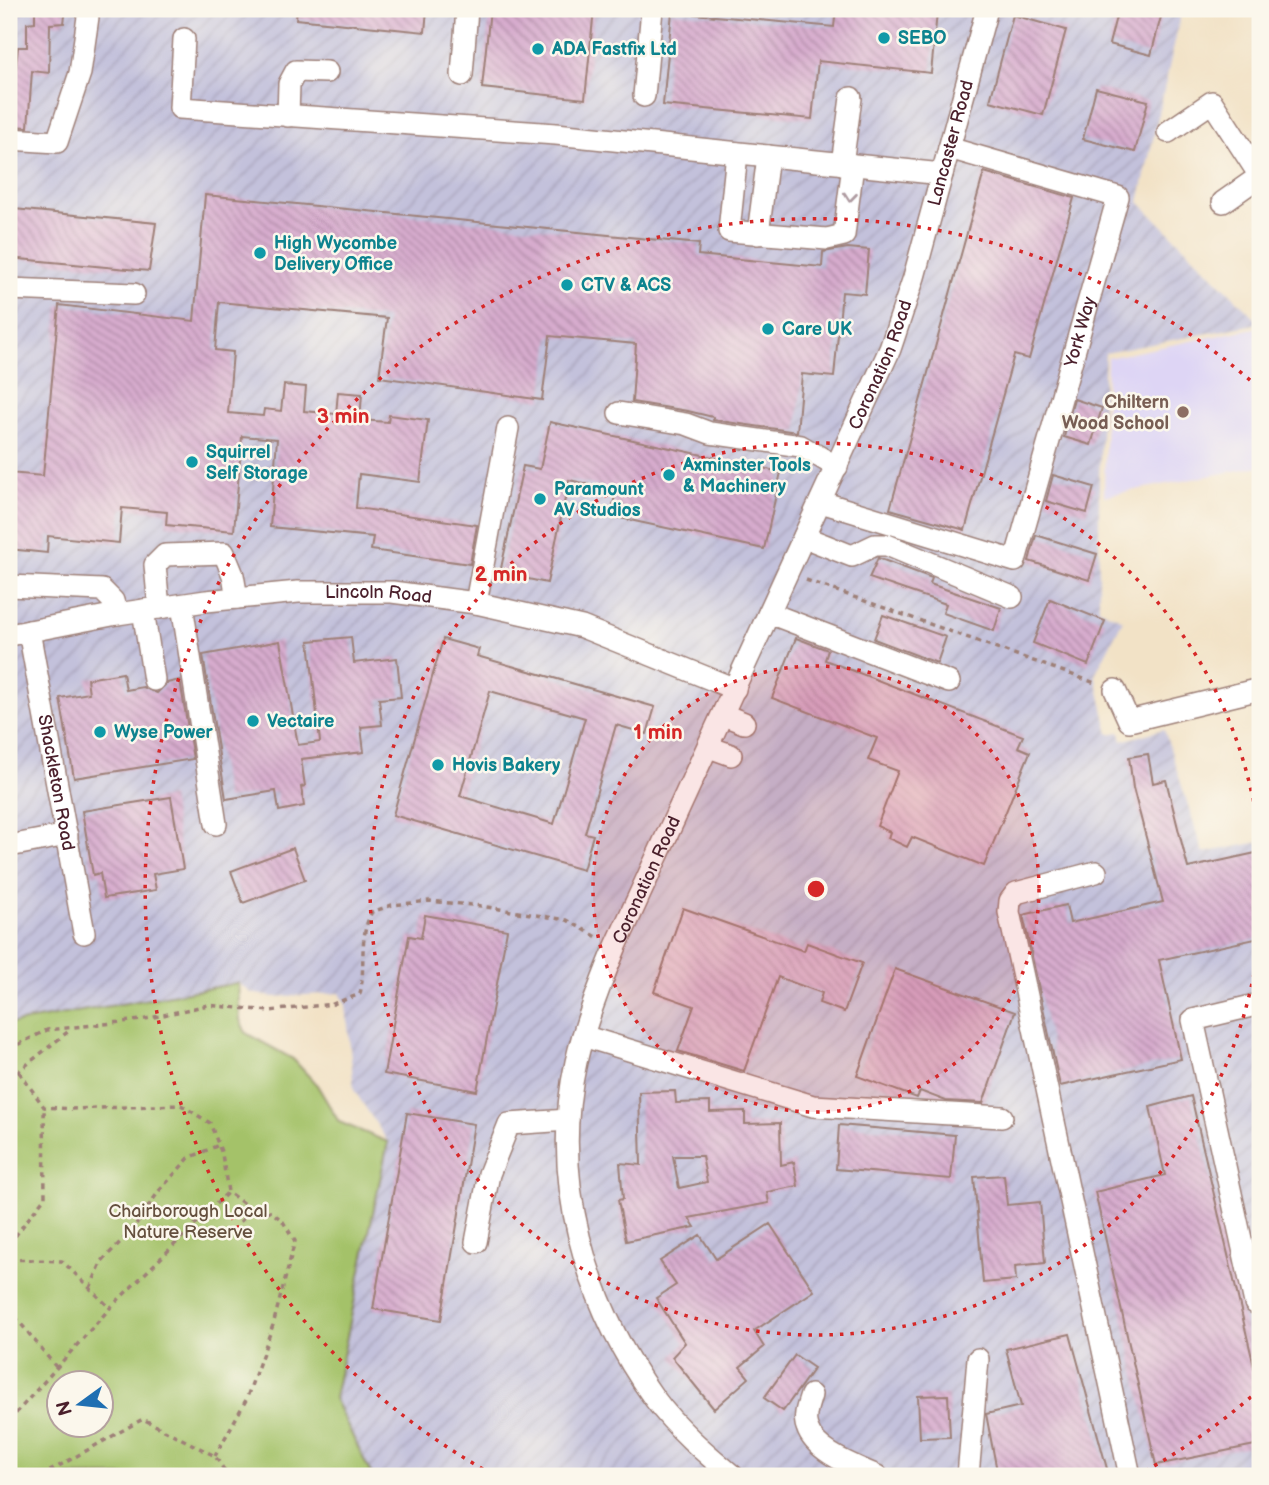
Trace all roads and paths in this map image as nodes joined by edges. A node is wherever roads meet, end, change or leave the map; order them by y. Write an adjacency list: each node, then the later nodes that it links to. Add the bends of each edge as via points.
1 (467, 9): 7 (street)
2 (652, 9): 8 (street)
3 (987, 9): 13 (street, Lancaster Road)
4 (88, 17): 12 (street, via 80,73 57,142)
5 (184, 39): 10 (street, via 180,108)
6 (327, 72): 10 (street, via 296,71 289,84)
7 (462, 75)
8 (644, 96)
9 (851, 98): 16 (street)
10 (288, 116): 14 (street, via 556,134)
11 (1168, 132): 18 (street, via 1212,103)
12 (9, 139)
13 (949, 148): 17 (street, Lancaster Road); 27 (street, York Way, via 1118,197 1015,561)
14 (737, 153): 15 (street); 20 (street, via 729,231)
15 (768, 156): 16 (street); 20 (street)
16 (848, 164): 17 (street); 20 (street, one-way to 20, via 846,230 838,238)
17 (942, 174): 21 (street, Lancaster Road)
18 (1260, 176): 19 (street)
19 (1223, 202)
20 (758, 233)
21 (914, 277): 26 (street, Coronation Road, via 890,349)
22 (9, 289): 23 (street)
23 (134, 293)
24 (619, 413): 26 (street, via 801,446)
25 (508, 428): 33 (street)
26 (837, 467): 27 (street, Coronation Road)
27 (821, 502): 28 (street, Coronation Road)
28 (804, 537): 29 (street, Coronation Road); 31 (street, via 852,556 887,545)
29 (787, 573): 36 (street, Coronation Road); 42 (path)
30 (9, 586): 37 (street, via 102,590)
31 (1012, 597)
32 (237, 598): 33 (street, Lincoln Road, via 298,592 392,592); 34 (street, Lincoln Road); 35 (street, via 224,554 165,555 155,565)
33 (476, 603): 41 (street, Lincoln Road, via 582,626)
34 (181, 605): 35 (street, Lincoln Road); 48 (street)
35 (151, 609): 37 (street, Lincoln Road); 39 (street)
36 (769, 613): 40 (street); 41 (street, Coronation Road)
37 (117, 614): 38 (street, Lincoln Road)
38 (19, 633): 49 (street, Shackleton Road)
39 (154, 680)
40 (949, 682)
41 (736, 689): 44 (street, Coronation Road)
42 (1115, 690): 43 (street, via 1129,721)
43 (1260, 690)
44 (723, 715): 45 (street); 46 (street, Coronation Road)
45 (744, 723)
46 (709, 747): 47 (street); 53 (street, Coronation Road)
47 (732, 755)
48 (216, 824)
49 (66, 835): 50 (street); 52 (street, Shackleton Road)
50 (9, 846)
51 (1096, 872): 84 (street, via 1016,893 1009,912)
52 (85, 933)
53 (616, 946): 55 (path, via 567,920 429,901 391,905 372,912 362,929 365,971 360,994 351,998 270,1011 208,1005); 56 (street, Coronation Road)
54 (1260, 1004): 71 (street, via 1193,1020 1255,1303)
55 (72, 1029): 57 (path, via 47,1030); 58 (path)
56 (583, 1036): 61 (street, via 813,1106); 62 (street, Coronation Road)
57 (9, 1049)
58 (19, 1072): 59 (path); 60 (path)
59 (9, 1079)
60 (44, 1107): 63 (path, via 181,1105 210,1123); 68 (path, via 45,1197)
61 (1002, 1117)
62 (568, 1120): 67 (street, via 509,1124 489,1174); 81 (street, Coronation Road, via 569,1180 578,1238 621,1348 656,1400)
63 (219, 1145): 64 (path); 70 (path, via 189,1158 159,1191 132,1230 102,1261)
64 (229, 1193): 65 (path); 72 (path)
65 (252, 1210): 66 (path); 78 (path, via 271,1212 295,1241 273,1325 246,1400)
66 (240, 1222)
67 (476, 1242)
68 (9, 1244)
69 (9, 1259): 70 (path, via 62,1261)
70 (90, 1288): 72 (path)
71 (1260, 1301)
72 (110, 1308): 75 (path)
73 (9, 1309): 75 (path)
74 (978, 1359): 83 (street)
75 (57, 1368): 77 (path)
76 (811, 1395): 82 (street, via 807,1427 816,1442)
77 (9, 1422)
78 (215, 1456): 79 (path, via 143,1419); 80 (path)
79 (41, 1476)
80 (228, 1476)
81 (733, 1476)
82 (877, 1476)
83 (968, 1476)
84 (1130, 1476)

